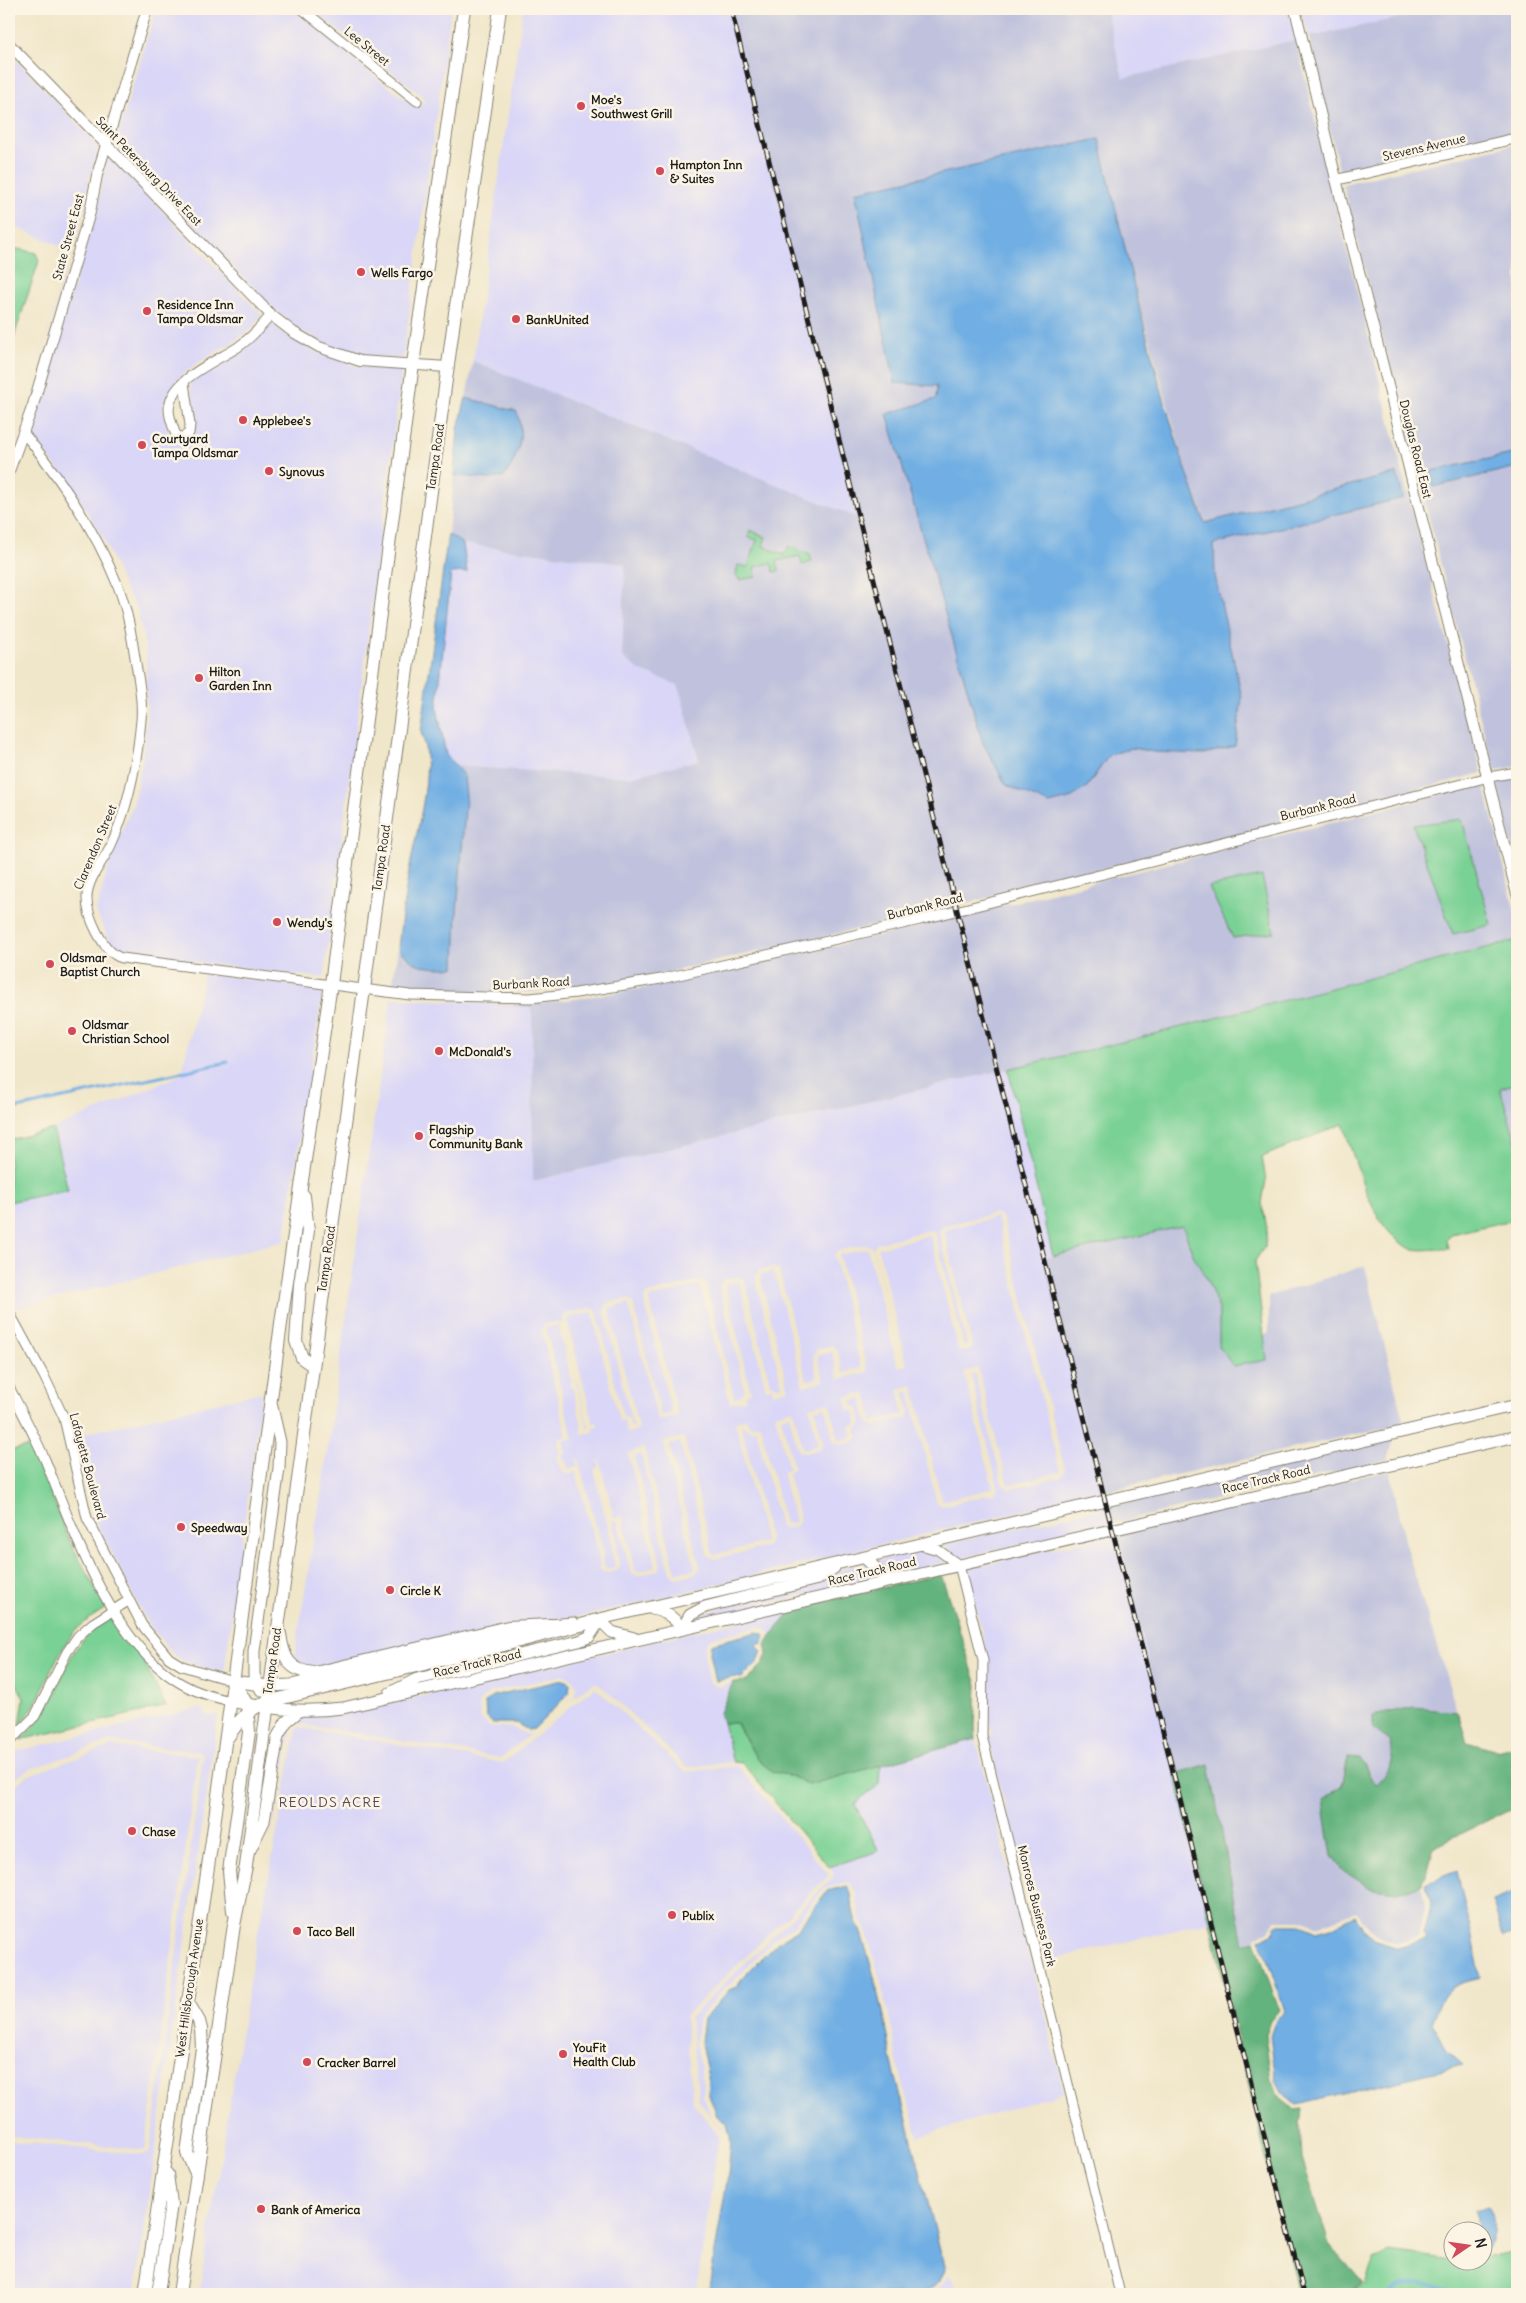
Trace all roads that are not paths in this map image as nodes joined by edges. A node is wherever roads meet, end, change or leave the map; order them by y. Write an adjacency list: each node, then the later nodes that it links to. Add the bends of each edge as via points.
1 (147, 9): 9 (street, State Street East)
2 (302, 9): 7 (street, Lee Street)
3 (464, 9): 12 (main road)
4 (1295, 9): 10 (street, Douglas Road East)
5 (499, 10): 13 (main road, Tampa Road)
6 (9, 44): 9 (street, Saint Petersburg Drive East)
7 (417, 100)
8 (1517, 138): 10 (street, Stevens Avenue)
9 (106, 145): 11 (street, Saint Petersburg Drive East); 15 (street, State Street East, via 90,212)
10 (1336, 180): 18 (street, Douglas Road East)
11 (271, 314): 12 (street, Saint Petersburg Drive East, via 319,347 360,361); 14 (street, via 256,332 199,369)
12 (413, 364): 13 (street, Saint Petersburg Drive East); 20 (main road)
13 (447, 367): 21 (main road, Tampa Road)
14 (184, 383): 14 (street, via 172,398 169,408 176,435 182,438 189,434 190,425)
15 (23, 432): 16 (street, State Street East); 20 (street, Clarendon Street, via 76,504 98,542 119,588 138,677 141,718 127,803 86,896 101,941 109,952 122,958)
16 (9, 471)
17 (1517, 772): 18 (street, Burbank Road)
18 (1489, 777): 19 (street, Douglas Road East); 21 (street, Burbank Road, via 920,920 661,979 530,998 428,996)
19 (1517, 894)
20 (331, 984): 21 (street, Burbank Road); 22 (main road)
21 (363, 990): 24 (main road, Tampa Road)
22 (302, 1176): 24 (main road, via 308,1231 296,1341 302,1358); 26 (main road)
23 (9, 1312): 34 (street, Lafayette Boulevard, via 64,1418 87,1518)
24 (312, 1365): 37 (main road, Tampa Road)
25 (9, 1387): 36 (street, via 45,1460 76,1540)
26 (271, 1400): 42 (main road); 43 (main road, via 280,1442 254,1652 254,1675)
27 (1517, 1405): 29 (main road, Race Track Road)
28 (1517, 1436): 32 (main road, Race Track Road)
29 (921, 1545): 30 (main road, Race Track Road); 32 (street, via 938,1550)
30 (865, 1558): 31 (main road, Race Track Road); 33 (main road)
31 (841, 1563): 35 (main road, Race Track Road); 40 (main road, via 818,1579 704,1607 690,1615)
32 (959, 1565): 33 (main road, Race Track Road); 57 (street, Monroes Business Park, via 983,1660 982,1736)
33 (890, 1581): 40 (main road, Race Track Road)
34 (128, 1601): 36 (street); 42 (street, Lafayette Boulevard, via 150,1636 169,1658 198,1672)
35 (648, 1608): 38 (main road, Race Track Road); 40 (main road, via 674,1618)
36 (114, 1610): 45 (street, via 134,1641 165,1672 199,1692); 48 (street, via 78,1636 35,1716)
37 (278, 1619): 39 (main road, via 286,1659 296,1669 310,1672 508,1627); 43 (main road, Tampa Road)
38 (600, 1620): 39 (main road, Race Track Road); 41 (main road, via 612,1632); 43 (main road); 44 (main road, via 589,1637 579,1641 417,1679)
39 (550, 1626): 43 (main road, Race Track Road, via 280,1687)
40 (682, 1629): 41 (main road, Race Track Road)
41 (639, 1639): 44 (main road, Race Track Road)
42 (233, 1681): 43 (main road); 43 (main road, Race Track Road); 45 (main road, West Hillsborough Avenue)
43 (261, 1700): 45 (main road, Race Track Road); 46 (main road, Race Track Road); 47 (main road, via 239,1719); 49 (main road); 50 (main road, via 248,1732 230,1871)
44 (376, 1700): 46 (main road, Race Track Road, via 343,1708)
45 (230, 1701): 47 (main road, West Hillsborough Avenue)
46 (298, 1712): 49 (main road, via 286,1722 278,1736 264,1821)
47 (225, 1741): 51 (main road, West Hillsborough Avenue)
48 (9, 1742)
49 (247, 1856): 50 (main road)
50 (234, 1925): 53 (main road)
51 (187, 2002): 52 (main road, West Hillsborough Avenue); 53 (main road, via 201,2029 202,2048 187,2153)
52 (165, 2162): 54 (main road, West Hillsborough Avenue); 55 (main road, via 171,2204)
53 (197, 2175): 56 (main road)
54 (145, 2294)
55 (158, 2294)
56 (179, 2294)
57 (1120, 2294)

